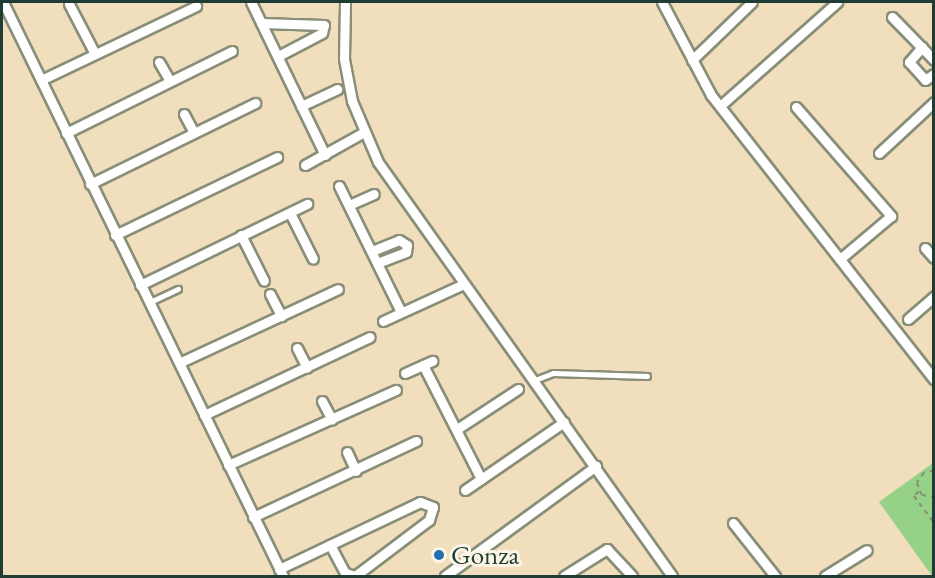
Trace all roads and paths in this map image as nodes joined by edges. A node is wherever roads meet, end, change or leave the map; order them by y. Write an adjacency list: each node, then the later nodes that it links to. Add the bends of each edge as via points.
1 (3, 2): 19 (street)
2 (251, 2): 10 (street)
3 (345, 2): 28 (street, via 344,59 352,101)
4 (662, 2): 15 (street)
5 (752, 2): 15 (street)
6 (837, 2): 25 (street)
7 (69, 4): 13 (street)
8 (196, 6): 13 (street)
9 (892, 17): 11 (street)
10 (261, 23): 14 (street); 14 (street, via 324,25 322,33)
11 (922, 47): 16 (street); 18 (street, via 909,62 925,80)
12 (232, 51): 20 (street)
13 (95, 54): 19 (street)
14 (278, 56): 24 (street)
15 (692, 60): 25 (street)
16 (933, 60)
17 (159, 62): 20 (street)
18 (933, 74)
19 (41, 80): 29 (street)
20 (170, 81): 29 (street)
21 (338, 89): 24 (street)
22 (933, 102): 31 (street)
23 (255, 103): 30 (street)
24 (301, 106): 32 (street)
25 (720, 106): 47 (street)
26 (796, 107): 47 (street, via 891,216)
27 (184, 114): 30 (street)
28 (364, 132): 32 (street); 50 (street, via 378,162)
29 (66, 133): 35 (street)
30 (194, 133): 35 (street)
31 (879, 153)
32 (325, 155): 34 (street)
33 (277, 157): 41 (street)
34 (305, 165)
35 (90, 184): 41 (street)
36 (339, 186): 39 (street)
37 (374, 194): 39 (street)
38 (307, 204): 40 (street)
39 (349, 205): 44 (street)
40 (290, 213): 42 (street); 46 (street)
41 (115, 235): 51 (street)
42 (241, 236): 49 (street); 51 (street)
43 (925, 248): 45 (street)
44 (372, 252): 48 (street); 48 (street, via 399,240 407,245 406,252)
45 (933, 258)
46 (314, 259)
47 (840, 259): 67 (street)
48 (378, 263): 57 (street)
49 (264, 281)
50 (464, 284): 57 (street); 68 (street)
51 (140, 285): 56 (street)
52 (178, 289): 56 (lane)
53 (338, 289): 58 (street)
54 (270, 294): 58 (street)
55 (933, 296): 59 (street)
56 (148, 303): 63 (street)
57 (401, 312): 60 (street)
58 (281, 316): 63 (street)
59 (908, 319)
60 (383, 321)
61 (370, 337): 64 (street)
62 (297, 348): 64 (street)
63 (181, 362): 72 (street)
64 (307, 368): 72 (street)
65 (405, 373): 75 (street, via 427,363)
66 (647, 376): 68 (lane, via 553,373)
67 (933, 379)
68 (535, 380): 74 (street)
69 (518, 389): 75 (street)
70 (396, 390): 73 (street)
71 (322, 401): 73 (street)
72 (204, 415): 78 (street)
73 (332, 420): 78 (street)
74 (564, 422): 79 (street); 82 (street)
75 (458, 429): 82 (street)
76 (416, 441): 80 (street)
77 (347, 452): 80 (street)
78 (228, 465): 86 (street)
79 (596, 466): 92 (street); 95 (street)
80 (356, 471): 86 (street)
81 (933, 471): 84 (path, via 918,479)
82 (482, 479): 83 (street)
83 (465, 490)
84 (920, 491): 85 (path); 88 (path, via 914,496)
85 (933, 497)
86 (253, 517): 91 (street)
87 (733, 523): 96 (street)
88 (933, 523)
89 (330, 545): 89 (street, via 345,573 355,576 429,520 433,507 420,502); 91 (street)
90 (867, 550): 97 (street)
91 (281, 573)
92 (452, 575)
93 (564, 576): 94 (street, via 606,549)
94 (632, 576)
95 (670, 576)
96 (775, 576)
97 (825, 576)

